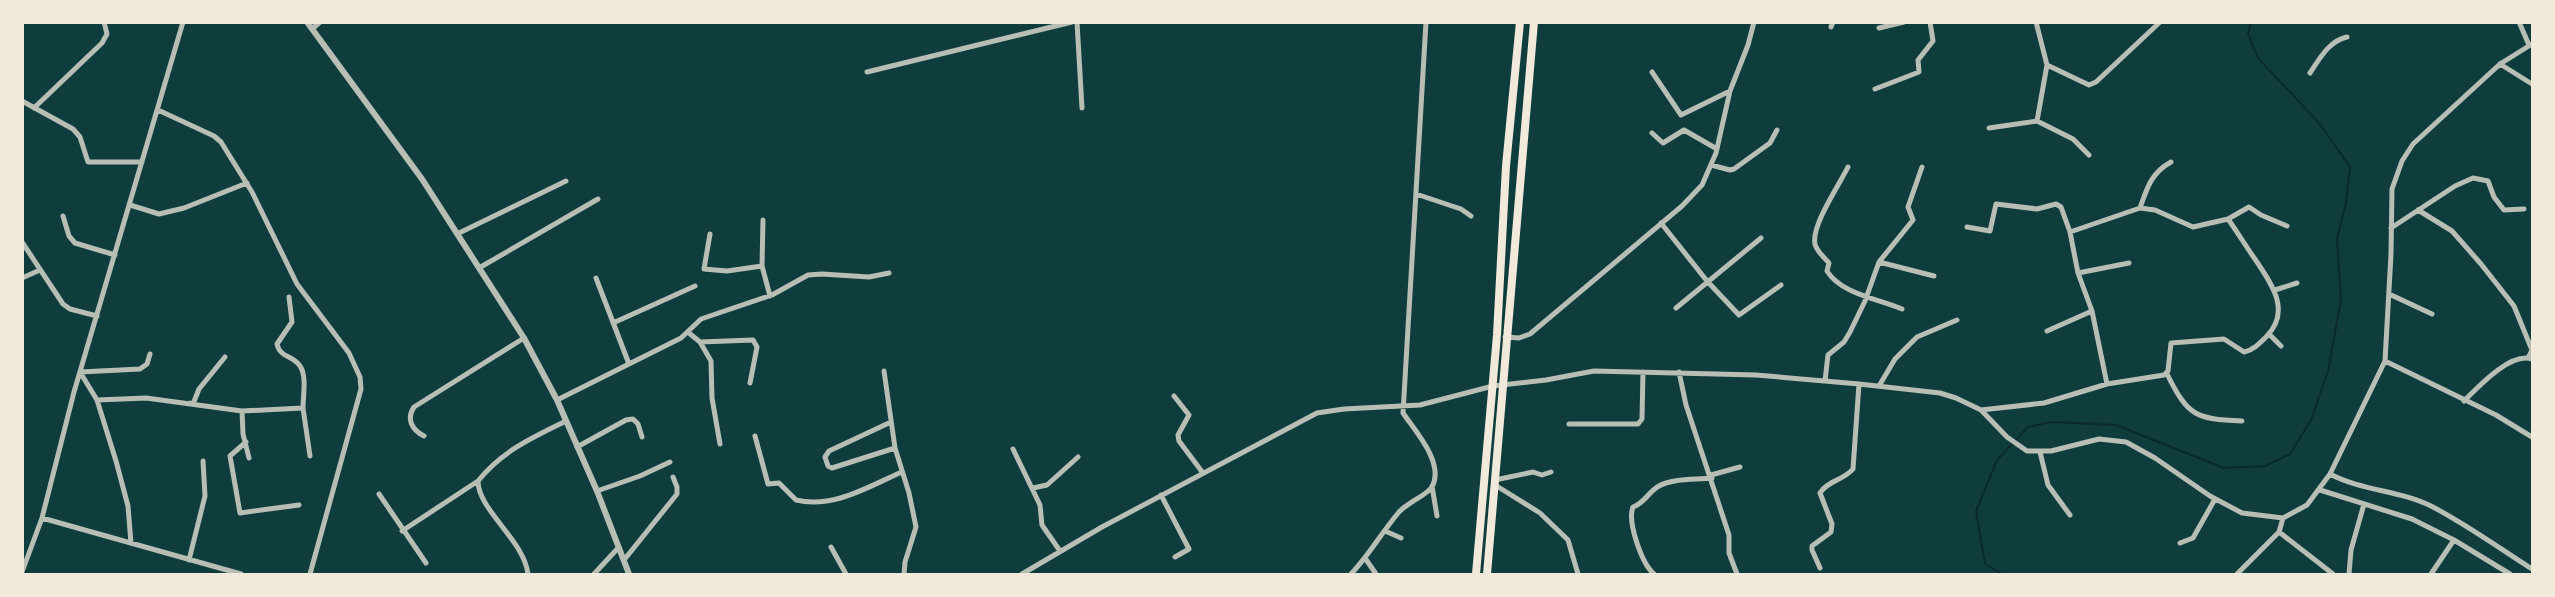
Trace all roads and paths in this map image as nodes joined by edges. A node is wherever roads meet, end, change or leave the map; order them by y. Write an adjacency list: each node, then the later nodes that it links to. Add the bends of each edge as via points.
1 (104, 22): 29 (street, via 106,34 102,44)
2 (183, 22): 31 (street)
3 (307, 22): 17 (street)
4 (320, 22): 17 (street)
5 (1072, 22): 22 (street)
6 (1077, 22): 30 (street)
7 (1426, 22): 47 (street)
8 (1520, 22): 95 (highway, via 1506,166)
9 (1534, 22): 98 (highway)
10 (1754, 22): 27 (street)
11 (1904, 22): 16 (street)
12 (1930, 22): 26 (street, via 1933,41 1918,60 1919,72)
13 (2036, 22): 21 (street)
14 (2160, 22): 21 (street, via 2092,85)
15 (2519, 22): 19 (street)
16 (1879, 28)
17 (312, 29): 62 (street, via 422,178)
18 (2347, 37): 24 (street, via 2329,47)
19 (2531, 44): 20 (street)
20 (2500, 64): 25 (street); 60 (street, via 2406,154 2392,189)
21 (2047, 65): 33 (street)
22 (867, 72)
23 (1652, 72): 32 (street)
24 (2310, 73)
25 (2532, 84)
26 (1875, 89)
27 (1730, 91): 32 (street); 38 (street)
28 (22, 101): 29 (street)
29 (34, 108): 40 (street, via 74,129 88,162)
30 (1082, 108)
31 (158, 110): 40 (street); 46 (street, via 214,136)
32 (1681, 115): 35 (street)
33 (2037, 121): 34 (street); 39 (street, via 2073,138)
34 (1989, 129)
35 (1684, 130): 37 (street, via 1663,143); 38 (street)
36 (1777, 130): 42 (street, via 1770,143 1734,169)
37 (1652, 133)
38 (1717, 149): 42 (street)
39 (2089, 155)
40 (142, 162): 49 (street)
41 (2171, 162): 50 (street, via 2152,177)
42 (1711, 165): 57 (street, via 1697,191)
43 (1848, 167): 83 (street, via 1818,222 1815,241 1829,263 1829,274 1843,286)
44 (1922, 167): 67 (street, via 1908,207 1913,220)
45 (566, 181): 62 (street)
46 (248, 183): 49 (street, via 159,214); 187 (street, via 294,279 350,353 361,383)
47 (1416, 194): 54 (street); 123 (street)
48 (598, 199): 70 (street)
49 (130, 205): 66 (street)
50 (2140, 208): 55 (street, via 2155,210 2193,227); 61 (street)
51 (2524, 209): 52 (street, via 2502,208 2488,182 2478,178 2455,186)
52 (2418, 210): 60 (street); 103 (street, via 2452,231 2514,306 2532,350)
53 (63, 216): 66 (street, via 75,243)
54 (1471, 216)
55 (2228, 219): 58 (street, via 2249,207); 81 (street)
56 (763, 220): 69 (street)
57 (1661, 223): 77 (street); 98 (street, via 1530,334)
58 (2287, 226)
59 (1967, 227): 61 (street, via 1990,231 1996,204 2037,209 2056,204 2064,211)
60 (2391, 228): 82 (street)
61 (2070, 232): 73 (street)
62 (457, 234): 70 (street)
63 (710, 234): 69 (street, via 704,269 727,271)
64 (1761, 238): 77 (street)
65 (22, 242): 71 (street)
66 (115, 255): 90 (street)
67 (1879, 262): 74 (street); 83 (street)
68 (2129, 263): 73 (street)
69 (762, 266): 84 (street)
70 (479, 268): 97 (street)
71 (40, 270): 75 (street); 90 (street, via 63,304)
72 (889, 273): 84 (street, via 869,278 808,276)
73 (2078, 273): 88 (street)
74 (1934, 276)
75 (22, 278)
76 (596, 278): 92 (street)
77 (1707, 281): 79 (street, via 1738,315); 86 (street)
78 (2296, 283): 81 (street)
79 (1781, 285)
80 (694, 286): 92 (street)
81 (2275, 290): 96 (street, via 2279,305 2277,323)
82 (2389, 294): 89 (street); 104 (street)
83 (1867, 295): 87 (street); 111 (street, via 1844,342 1828,355)
84 (770, 296): 94 (street, via 701,319)
85 (289, 297): 124 (street, via 292,322 277,344 281,353 300,366 303,373)
86 (1676, 308)
87 (1902, 309)
88 (2092, 311): 93 (street); 114 (street)
89 (2432, 314)
90 (97, 316): 107 (street)
91 (1957, 320): 117 (street, via 1917,338 1891,365)
92 (613, 322): 105 (street)
93 (2047, 331)
94 (688, 333): 99 (street); 105 (street)
95 (1497, 334): 98 (street); 115 (highway)
96 (2269, 334): 100 (street); 110 (street, via 2251,351 2244,352 2224,339 2171,343)
97 (524, 338): 120 (street); 131 (street, via 414,407 410,422)
98 (1508, 338): 116 (highway)
99 (700, 342): 112 (street, via 753,340 757,347); 136 (street, via 711,361)
100 (2281, 346)
101 (150, 354): 107 (street, via 147,364 140,369)
102 (225, 357): 122 (street, via 199,389)
103 (2530, 359): 121 (street, via 2506,365 2488,376)
104 (2385, 361): 121 (street); 150 (street)
105 (628, 364): 120 (street)
106 (884, 371): 129 (street)
107 (80, 372): 119 (street); 166 (street)
108 (1643, 372): 109 (street); 116 (street, via 1594,371); 130 (street, via 1642,419 1638,424)
109 (1679, 372): 111 (street); 152 (street)
110 (2167, 374): 114 (street); 128 (street, via 2186,408 2214,420)
111 (1825, 381): 113 (street)
112 (750, 383)
113 (1859, 384): 117 (street); 183 (street, via 1854,465 1847,475 1820,493 1832,524 1831,532 1812,546)
114 (2107, 384): 126 (street, via 2044,403)
115 (1493, 386): 116 (street); 123 (street, via 1420,405); 196 (highway)
116 (1503, 386): 154 (highway)
117 (1879, 386): 126 (street, via 1940,393)
118 (1174, 396): 149 (street, via 1189,415 1178,435 1179,441)
119 (97, 400): 122 (street, via 146,398); 173 (street, via 128,506)
120 (557, 400): 127 (street)
121 (2464, 401): 134 (street)
122 (193, 404): 125 (street)
123 (1403, 405): 149 (street, via 1317,413); 155 (street, via 1403,413 1428,444 1434,471)
124 (303, 408): 125 (street); 141 (street)
125 (242, 411): 135 (street)
126 (1981, 411): 140 (street, via 2023,450)
127 (566, 421): 137 (street); 153 (street, via 520,443)
128 (2242, 421)
129 (891, 422): 138 (street); 138 (street, via 829,451 825,457 832,468)
130 (1569, 424)
131 (424, 436)
132 (755, 436): 147 (street, via 768,484 780,483 796,500 841,499)
133 (642, 437): 137 (street, via 638,424 633,419 626,420)
134 (2532, 437)
135 (246, 442): 143 (street); 163 (street, via 230,456 240,513)
136 (720, 444)
137 (577, 447): 158 (street)
138 (895, 448): 147 (street)
139 (1013, 449): 156 (street)
140 (2040, 452): 161 (street, via 2099,439 2118,440 2139,448); 164 (street, via 2048,485)
141 (310, 456)
142 (1078, 457): 156 (street, via 1047,485)
143 (249, 458)
144 (203, 461): 180 (street, via 205,496)
145 (670, 462): 158 (street)
146 (1740, 467): 152 (street)
147 (902, 471): 192 (street, via 916,527)
148 (1551, 472): 154 (street, via 1533,472)
149 (1203, 473): 160 (street)
150 (2330, 474): 157 (street); 184 (street, via 2431,506)
151 (673, 477): 181 (street, via 677,494)
152 (1711, 477): 199 (street, via 1664,484 1633,507 1640,551); 200 (street)
153 (478, 481): 168 (street); 188 (street, via 483,499 520,551)
154 (1495, 482): 197 (highway); 198 (street, via 1540,513 1568,540)
155 (1432, 486): 165 (street); 169 (street, via 1408,503)
156 (1033, 488): 177 (street, via 1042,525)
157 (2320, 490): 162 (street); 167 (street, via 2307,505)
158 (597, 491): 175 (street)
159 (379, 494): 168 (street)
160 (1161, 495): 177 (street); 178 (street, via 1189,549)
161 (2215, 499): 167 (street, via 2242,513); 174 (street, via 2193,538)
162 (2364, 504): 172 (street, via 2412,519); 203 (street, via 2351,550)
163 (299, 506)
164 (2070, 515)
165 (1437, 516)
166 (42, 518): 173 (street); 185 (street)
167 (2283, 518): 170 (street)
168 (402, 531): 182 (street)
169 (1385, 531): 171 (street); 179 (street)
170 (2279, 532): 201 (street); 202 (street)
171 (1401, 538)
172 (2454, 540): 204 (street); 205 (street)
173 (131, 543): 180 (street)
174 (2180, 543)
175 (619, 547): 181 (street); 189 (street)
176 (831, 547): 191 (street)
177 (1060, 551): 193 (street)
178 (1175, 557)
179 (1365, 558): 194 (street); 195 (street)
180 (189, 560): 186 (street)
181 (624, 560): 190 (street)
182 (426, 563)
183 (1820, 568)
184 (2532, 569)
185 (22, 572)
186 (241, 574)
187 (310, 574)
188 (528, 574)
189 (594, 574)
190 (629, 574)
191 (846, 574)
192 (904, 574)
193 (1022, 574)
194 (1351, 574)
195 (1376, 574)
196 (1476, 574)
197 (1487, 574)
198 (1578, 574)
199 (1654, 574)
200 (1737, 574)
201 (2237, 574)
202 (2333, 574)
203 (2349, 574)
204 (2431, 574)
205 (2510, 574)

